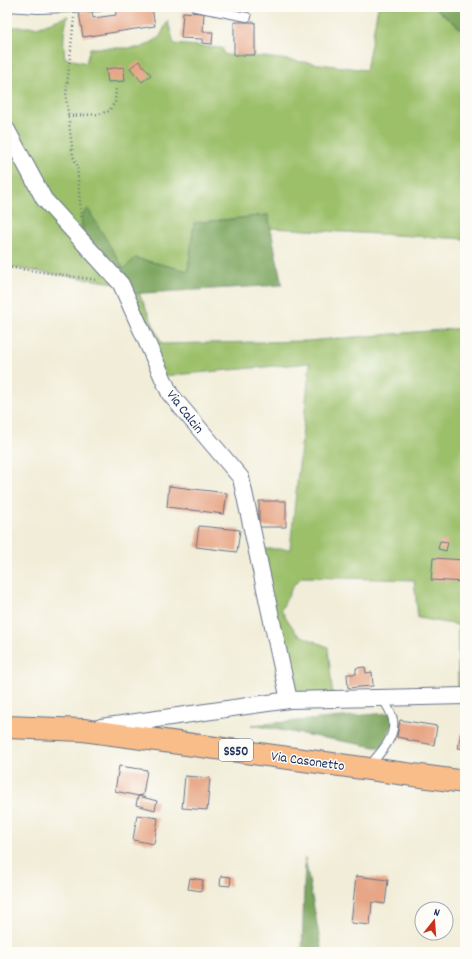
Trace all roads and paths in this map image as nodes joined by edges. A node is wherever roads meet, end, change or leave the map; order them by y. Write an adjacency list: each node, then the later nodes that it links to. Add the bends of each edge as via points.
1 (7, 7): 4 (lane)
2 (99, 7): 4 (lane)
3 (195, 7): 5 (lane)
4 (74, 8): 7 (path, via 66,96)
5 (247, 17)
6 (116, 87): 7 (path, via 115,102 109,110 99,114)
7 (68, 116): 9 (path, via 73,156 77,165)
8 (7, 130): 9 (street, Via Calcin, via 44,199)
9 (83, 242): 11 (street, Via Calcin)
10 (7, 267): 11 (path)
11 (121, 284): 14 (street, Via Calcin, via 170,394 242,478)
12 (465, 696): 13 (street)
13 (382, 698): 14 (street); 17 (lane, via 393,719 393,729 378,756)
14 (289, 700): 16 (street)
15 (7, 728): 16 (main road, Via Casonetto / SS50)
16 (83, 730): 17 (main road, Via Casonetto / SS50)
17 (367, 768): 18 (main road, Via Casonetto / SS50)
18 (465, 782)

